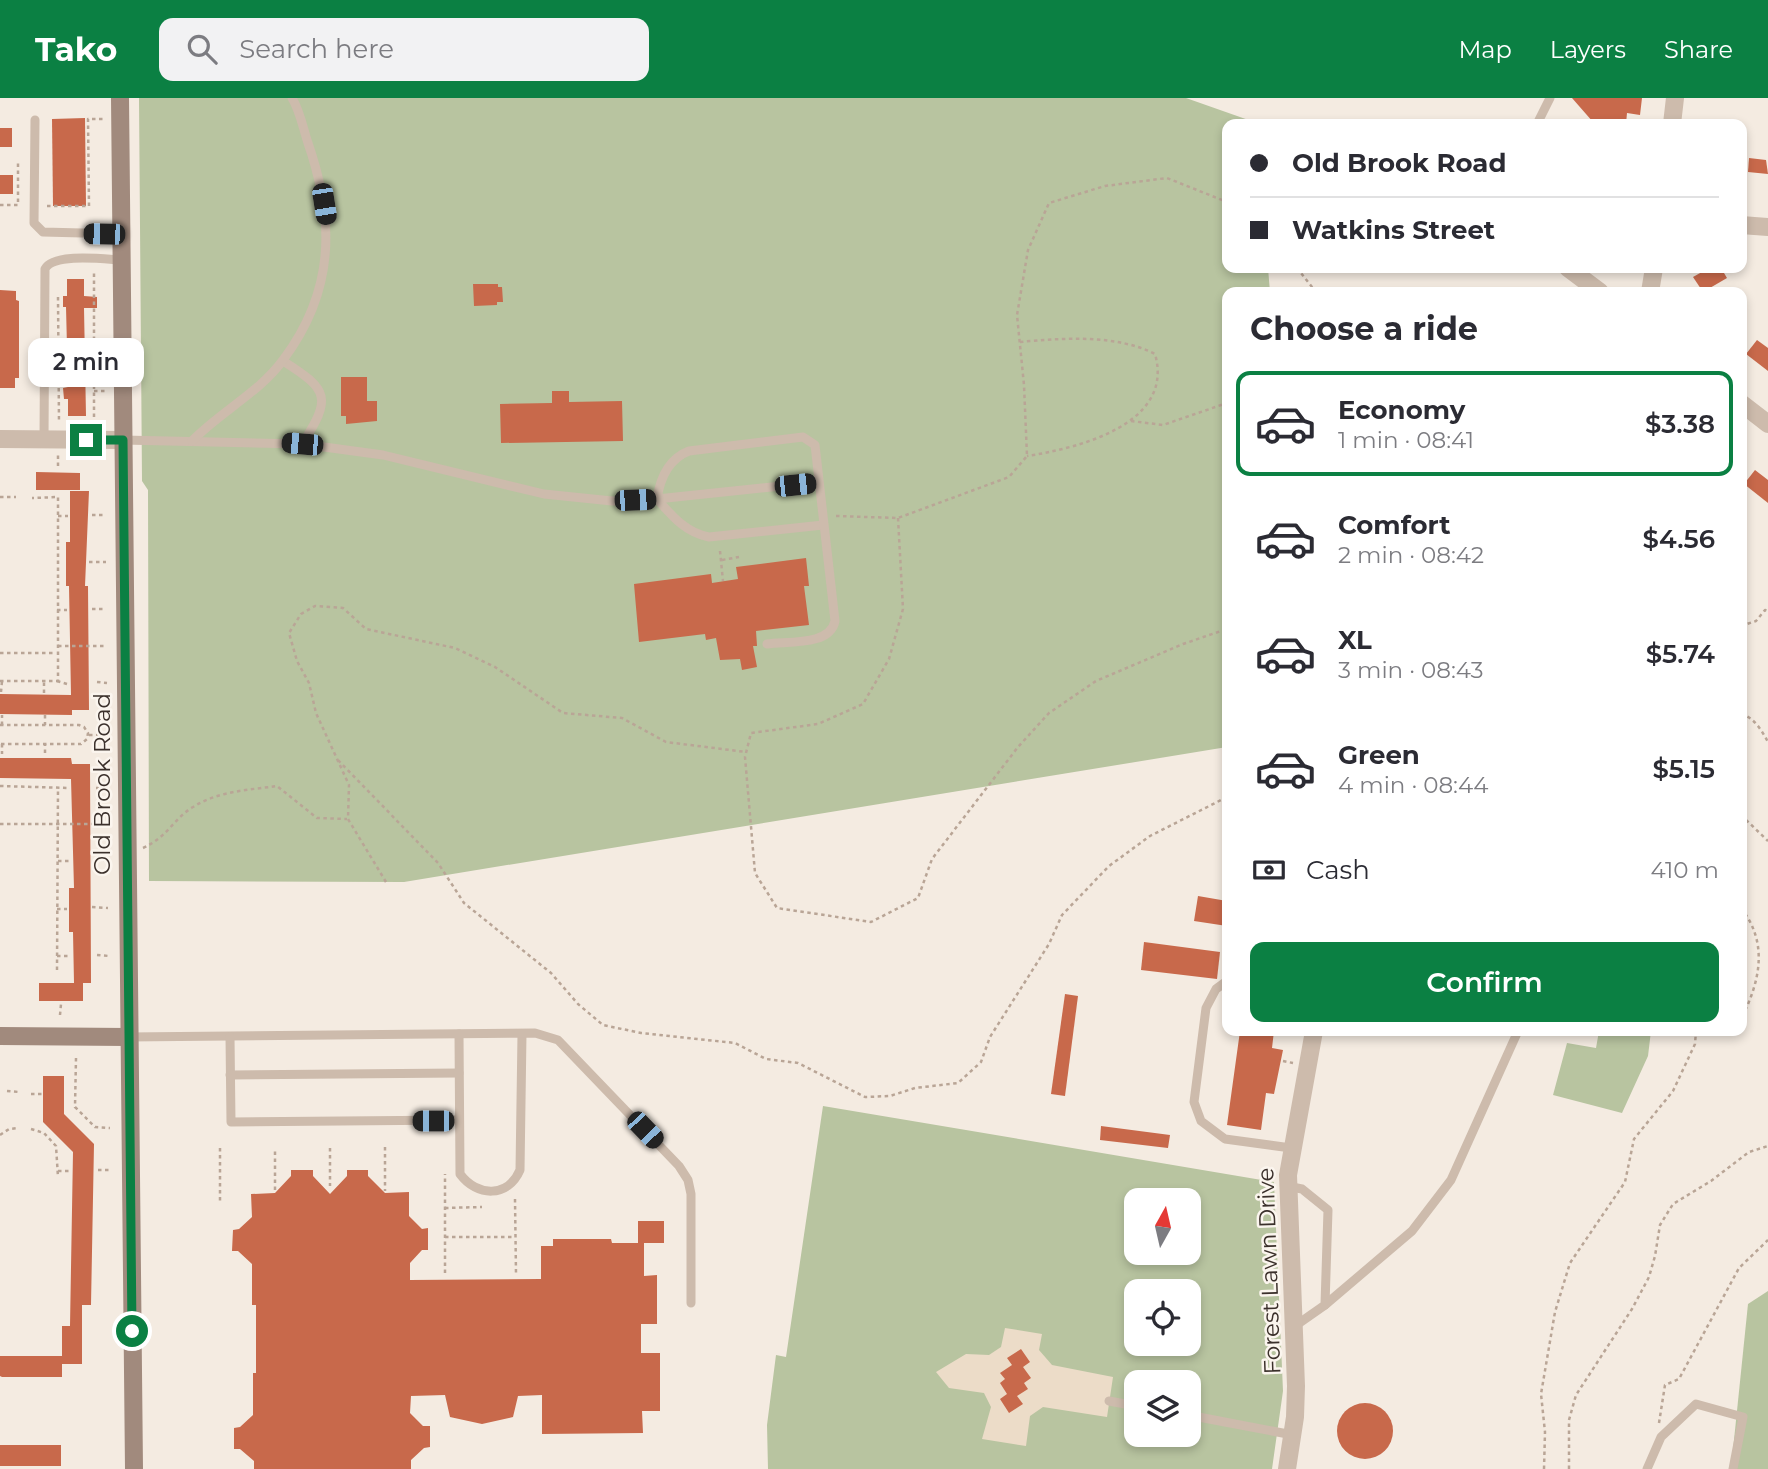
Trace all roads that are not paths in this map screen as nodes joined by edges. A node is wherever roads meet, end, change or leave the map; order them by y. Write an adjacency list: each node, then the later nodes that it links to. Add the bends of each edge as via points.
1 (120, 98): 10 (street, Old Brook Road)
2 (292, 98): 14 (lane, via 317,169 327,223 322,286)
3 (1550, 98): 5 (lane)
4 (1675, 98): 6 (street)
5 (1540, 119)
6 (1673, 119)
7 (35, 120): 10 (lane, via 34,223 43,232)
8 (1747, 225): 9 (street)
9 (1768, 227)
10 (121, 234): 11 (street, Old Brook Road)
11 (121, 260): 18 (lane, via 58,259 45,269); 19 (street, Old Brook Road)
12 (1575, 273): 13 (street)
13 (1593, 287)
14 (283, 361): 20 (lane); 21 (lane, via 309,378 322,399 320,415)
15 (1747, 408): 16 (street)
16 (1768, 425)
17 (0, 439): 18 (street)
18 (44, 439): 19 (street)
19 (123, 440): 20 (lane); 32 (street, Old Brook Road)
20 (192, 441): 21 (lane)
21 (302, 444): 23 (lane, via 383,455 544,494 612,501)
22 (819, 482): 23 (lane); 23 (lane, via 816,445 803,438 680,455 660,483); 24 (lane)
23 (657, 499): 24 (lane, via 682,525 701,536)
24 (822, 520): 25 (lane, via 834,628 824,637)
25 (767, 643)
26 (1222, 985): 37 (lane, via 1206,1008 1194,1102 1200,1121 1225,1139)
27 (459, 1034): 28 (lane); 33 (lane); 34 (lane)
28 (522, 1034): 36 (lane, via 521,1160 510,1186 484,1191 465,1180 458,1164); 39 (lane, via 539,1033 558,1040 685,1173 691,1194)
29 (0, 1036): 32 (street)
30 (1313, 1036): 37 (street, Forest Lawn Drive)
31 (1516, 1036): 40 (lane, via 1451,1180 1412,1231)
32 (128, 1037): 33 (lane); 46 (street, Old Brook Road)
33 (230, 1037): 35 (lane)
34 (459, 1073): 35 (lane); 36 (lane)
35 (230, 1076): 36 (lane, via 231,1122)
36 (458, 1120)
37 (1291, 1148): 38 (street, Forest Lawn Drive)
38 (1287, 1186): 40 (lane, via 1302,1189 1328,1210); 41 (street, Forest Lawn Drive)
39 (691, 1303)
40 (1325, 1305): 41 (lane)
41 (1294, 1327): 45 (street, Forest Lawn Drive)
42 (1109, 1401): 43 (lane)
43 (1124, 1404)
44 (1201, 1417): 45 (lane)
45 (1293, 1435): 47 (street, Forest Lawn Drive)
46 (134, 1469)
47 (1287, 1469)
48 (1647, 1469): 49 (lane, via 1661,1437 1696,1404 1743,1416)
49 (1733, 1469)

